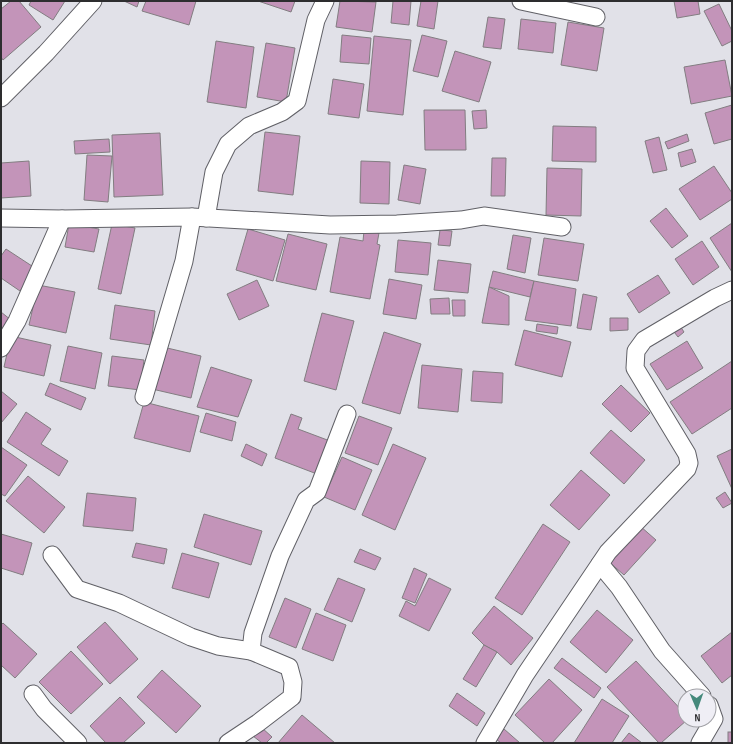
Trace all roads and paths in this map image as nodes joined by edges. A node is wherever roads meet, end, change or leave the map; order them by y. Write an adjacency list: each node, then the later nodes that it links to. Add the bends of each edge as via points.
1 (93, 1): 5 (street)
2 (325, 1): 6 (street, via 316,20 297,101 282,112 249,126 228,144 214,172)
3 (521, 1): 4 (street)
4 (596, 16)
5 (1, 98)
6 (199, 217): 8 (street); 9 (street, via 330,225 397,224 484,216); 12 (street)
7 (1, 218): 8 (street)
8 (62, 220): 11 (street, via 17,321)
9 (562, 227)
10 (732, 290): 15 (street, via 644,340 636,351 635,368 687,454 689,463 687,469 608,552)
11 (1, 348)
12 (144, 397)
13 (347, 414): 16 (street, via 317,492 306,500 280,556 253,632)
14 (52, 555): 16 (street, via 77,589 119,603 205,642)
15 (600, 564): 17 (street, via 619,587 662,651); 22 (street, via 525,675)
16 (251, 651): 21 (street, via 289,667 294,682 292,697)
17 (695, 688)
18 (33, 694): 20 (street, via 44,709)
19 (709, 728): 23 (street)
20 (78, 743)
21 (228, 743)
22 (485, 743)
23 (700, 743)

